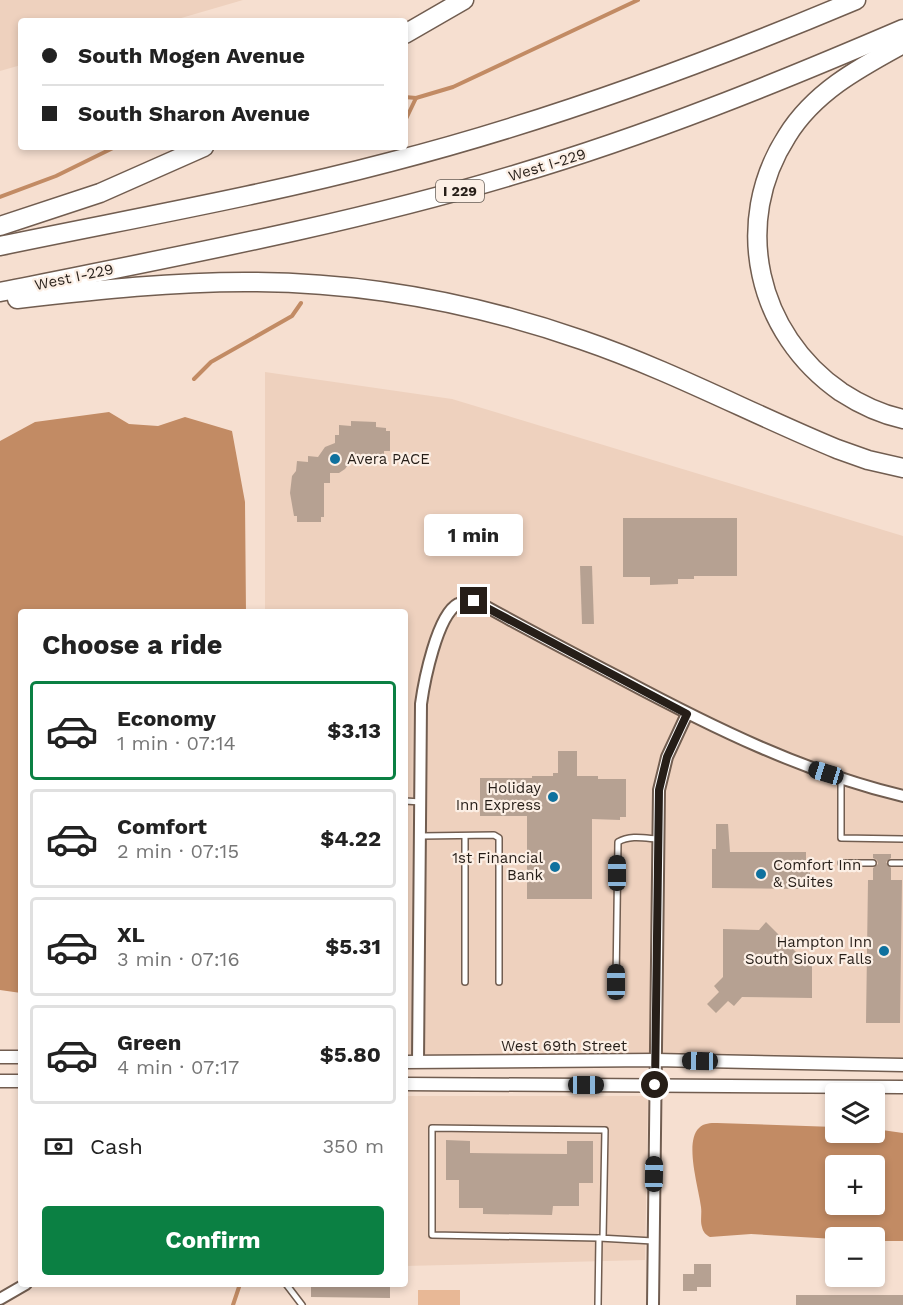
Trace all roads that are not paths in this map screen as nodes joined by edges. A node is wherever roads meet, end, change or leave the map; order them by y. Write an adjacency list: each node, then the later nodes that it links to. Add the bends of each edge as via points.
1 (464, 0): 4 (highway)
2 (856, 0): 8 (highway, via 669,75 452,145 278,189)
3 (903, 29): 9 (highway, West I-229 / I 229, via 723,104 507,177 335,223)
4 (408, 32)
5 (903, 45): 11 (highway, via 833,85 786,136 768,171 759,207 757,246 763,284 776,321 798,353 825,380 858,403)
6 (197, 150): 7 (highway, via 100,193)
7 (0, 226)
8 (0, 246)
9 (0, 292)
10 (0, 301): 12 (highway, via 141,286 256,282 348,287 449,303 515,318 602,347 837,449)
11 (903, 419)
12 (903, 468)
13 (687, 714): 14 (street, via 752,745); 17 (street, via 504,616 474,601 465,601 450,610 426,670 421,704); 20 (street, via 663,768)
14 (841, 778): 15 (street); 21 (lane, via 841,838)
15 (903, 796)
16 (408, 801): 17 (lane)
17 (421, 802): 18 (street)
18 (421, 836): 19 (lane); 33 (street)
19 (465, 836): 26 (lane); 27 (lane, via 500,838)
20 (657, 839): 28 (lane, via 633,837 618,842); 31 (street)
21 (903, 839)
22 (841, 863): 23 (lane)
23 (873, 863)
24 (891, 863): 25 (lane)
25 (903, 863)
26 (465, 982)
27 (500, 982)
28 (616, 982)
29 (0, 1057): 30 (street)
30 (18, 1057)
31 (654, 1060): 33 (street, West 69th Street); 34 (street, West 69th Street); 38 (street)
32 (408, 1062): 33 (street, West 69th Street)
33 (418, 1062)
34 (903, 1065)
35 (0, 1081): 36 (street)
36 (18, 1081)
37 (408, 1084): 38 (street)
38 (655, 1085): 39 (street); 41 (street)
39 (903, 1087)
40 (601, 1238): 40 (lane, via 432,1235 432,1128 605,1130); 41 (lane); 46 (lane)
41 (653, 1241): 47 (street)
42 (21, 1287): 44 (street)
43 (288, 1287): 45 (lane)
44 (0, 1299)
45 (302, 1305)
46 (598, 1305)
47 (653, 1305)

